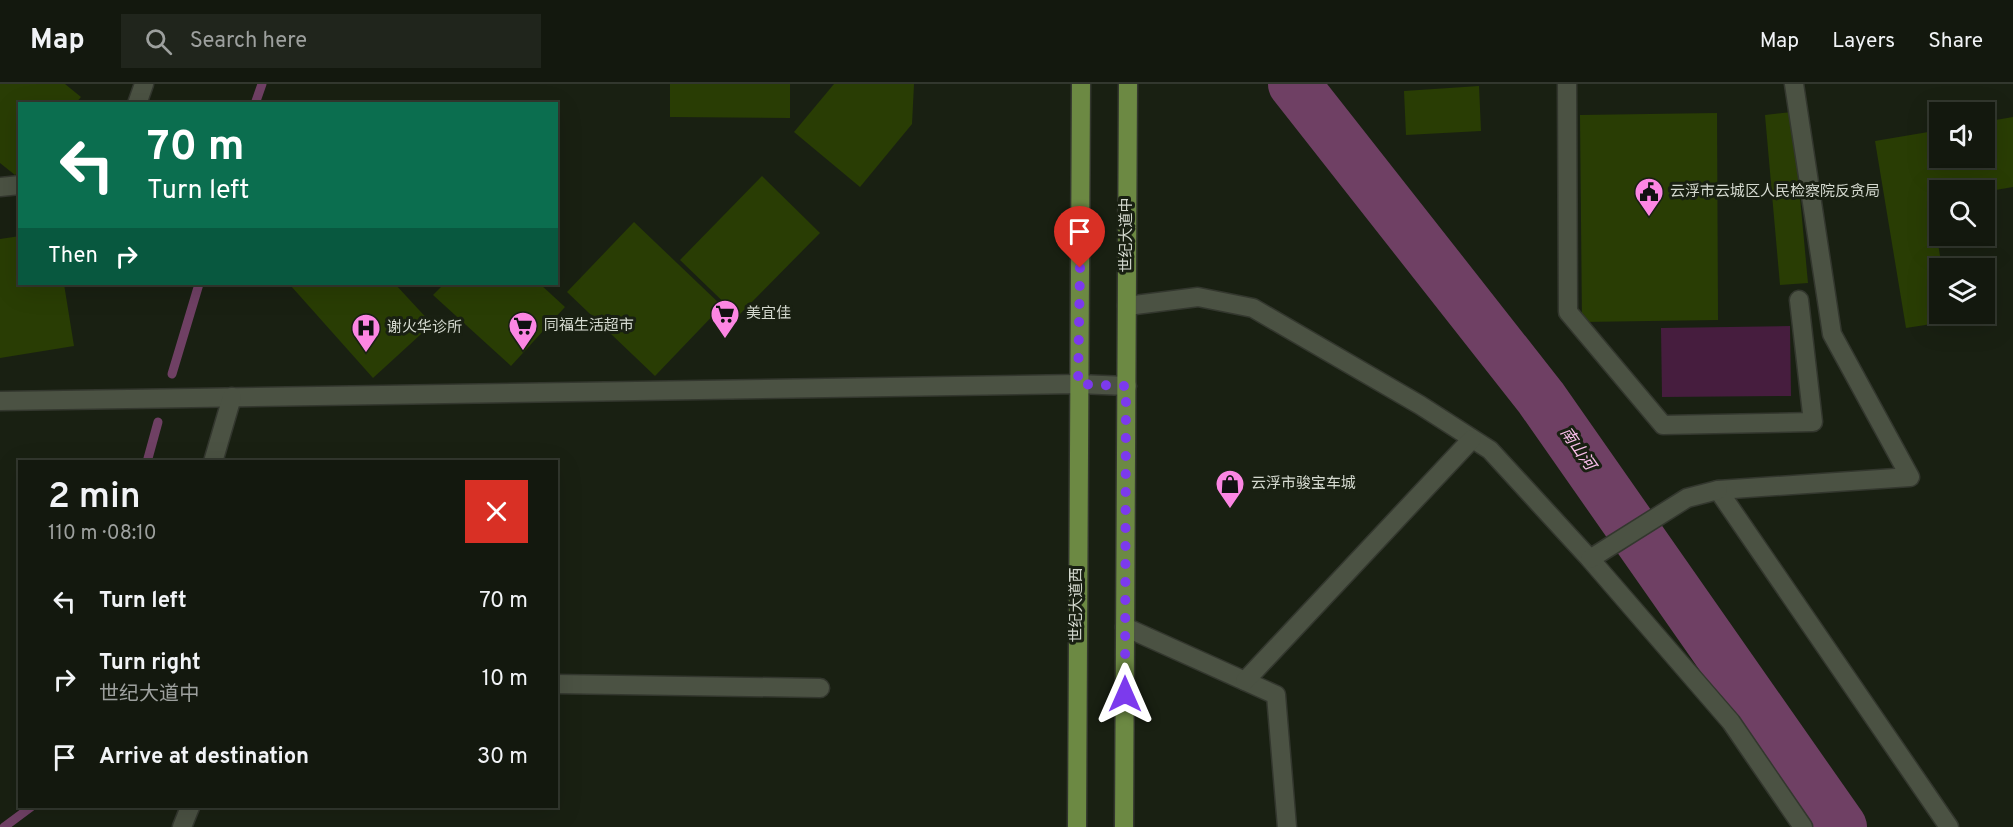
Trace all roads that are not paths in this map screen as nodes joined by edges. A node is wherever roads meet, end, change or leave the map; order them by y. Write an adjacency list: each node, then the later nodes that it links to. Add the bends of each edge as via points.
1 (144, 84): 6 (street)
2 (1082, 84): 11 (main road)
3 (1128, 84): 10 (main road, 世纪大道中)
4 (1567, 84): 9 (street, via 1568,312 1663,425 1813,422)
5 (1794, 84): 17 (street, via 1832,334 1910,477)
6 (138, 102)
7 (18, 185): 8 (street)
8 (0, 187)
9 (1799, 300)
10 (1127, 306): 12 (main road, 世纪大道中); 15 (street, via 1198,297 1253,308)
11 (1078, 384): 12 (street); 13 (street); 25 (main road, 世纪大道西)
12 (1126, 386): 19 (main road)
13 (232, 397): 14 (street); 16 (street)
14 (0, 401)
15 (1472, 439): 18 (street, via 1490,450); 20 (street)
16 (214, 460)
17 (1718, 490): 18 (street, via 1687,498); 29 (street)
18 (1590, 559): 28 (street, via 1731,722)
19 (1125, 627): 20 (street); 26 (main road)
20 (1245, 681): 27 (street, via 1276,695)
21 (558, 684): 22 (street)
22 (820, 688)
23 (190, 808): 24 (street)
24 (182, 827)
25 (1077, 827)
26 (1124, 827)
27 (1287, 827)
28 (1803, 827)
29 (1949, 827)

